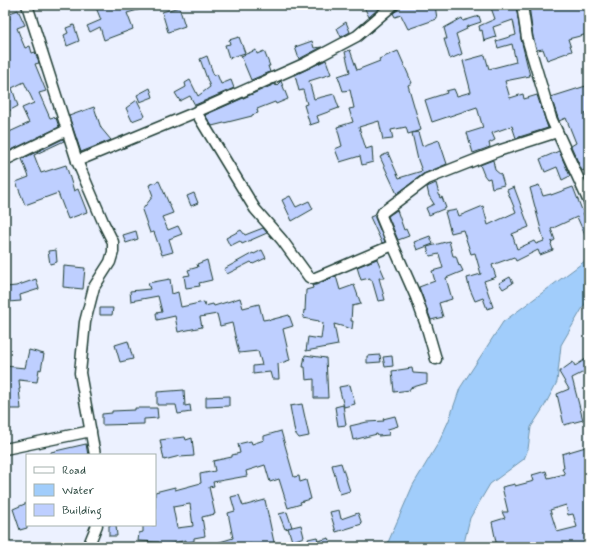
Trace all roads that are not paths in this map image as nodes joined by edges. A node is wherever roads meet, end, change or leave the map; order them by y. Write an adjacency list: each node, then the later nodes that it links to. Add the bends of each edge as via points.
1 (28, 5): 5 (street)
2 (393, 5): 4 (street, via 357,36 306,63)
3 (522, 5): 6 (street, via 527,38)
4 (196, 112): 8 (street); 10 (street, via 255,209 309,277 316,278)
5 (66, 130): 7 (street); 8 (street)
6 (557, 132): 9 (street); 10 (street, via 498,151 427,179 380,216)
7 (5, 160)
8 (77, 161): 12 (street, via 113,242 112,257 94,287 85,322 80,373)
9 (589, 202)
10 (393, 245): 11 (street, via 428,328)
11 (436, 358)
12 (91, 431): 13 (street); 14 (street)
13 (5, 449)
14 (96, 454)
15 (97, 526): 16 (street)
16 (88, 547)

